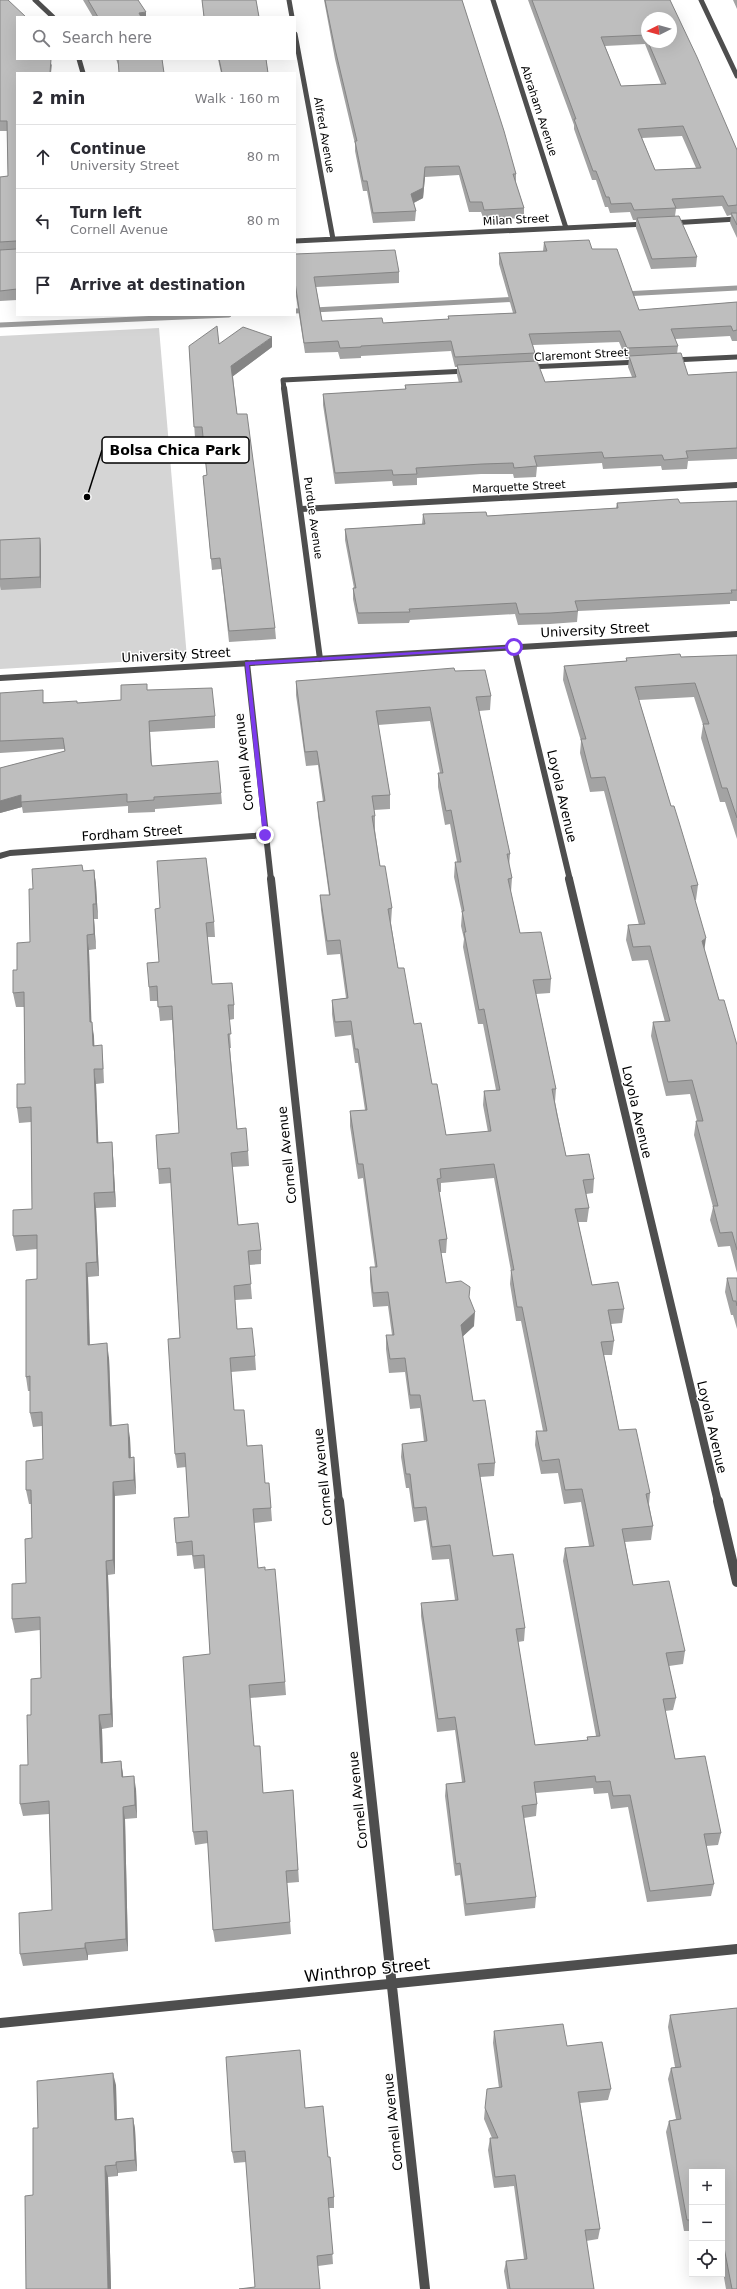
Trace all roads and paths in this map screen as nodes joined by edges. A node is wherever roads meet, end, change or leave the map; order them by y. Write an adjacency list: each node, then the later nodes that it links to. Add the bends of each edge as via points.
1 (35, 0): 5 (street)
2 (289, 0): 6 (street)
3 (493, 0): 14 (street, Abraham Avenue)
4 (701, 0): 10 (street)
5 (52, 16)
6 (292, 16)
7 (296, 39): 15 (street, Alfred Avenue)
8 (79, 60): 9 (street)
9 (83, 72)
10 (737, 76)
11 (737, 219): 12 (street)
12 (667, 223)
13 (652, 224): 14 (street, Milan Street)
14 (566, 228): 15 (street, Milan Street)
15 (333, 239): 16 (street, Milan Street)
16 (296, 241)
17 (737, 356): 18 (street)
18 (665, 360)
19 (649, 361): 20 (street, Claremont Street)
20 (522, 368)
21 (474, 370): 23 (street, Purdue Avenue, via 283,380)
22 (737, 485): 23 (street, Marquette Street)
23 (302, 509): 26 (street, Purdue Avenue)
24 (737, 634): 25 (street, University Street)
25 (514, 647): 26 (street, University Street); 31 (street, Loyola Avenue)
26 (320, 659): 27 (street, University Street)
27 (246, 663): 28 (street, University Street); 29 (street, Cornell Avenue)
28 (0, 678)
29 (265, 835): 30 (street, Fordham Street, via 10,853); 33 (street, Cornell Avenue)
30 (0, 856)
31 (737, 1582)
32 (737, 1949): 33 (street, Winthrop Street)
33 (391, 1984): 34 (street, Winthrop Street); 35 (street, Cornell Avenue)
34 (0, 2023)
35 (425, 2289)

